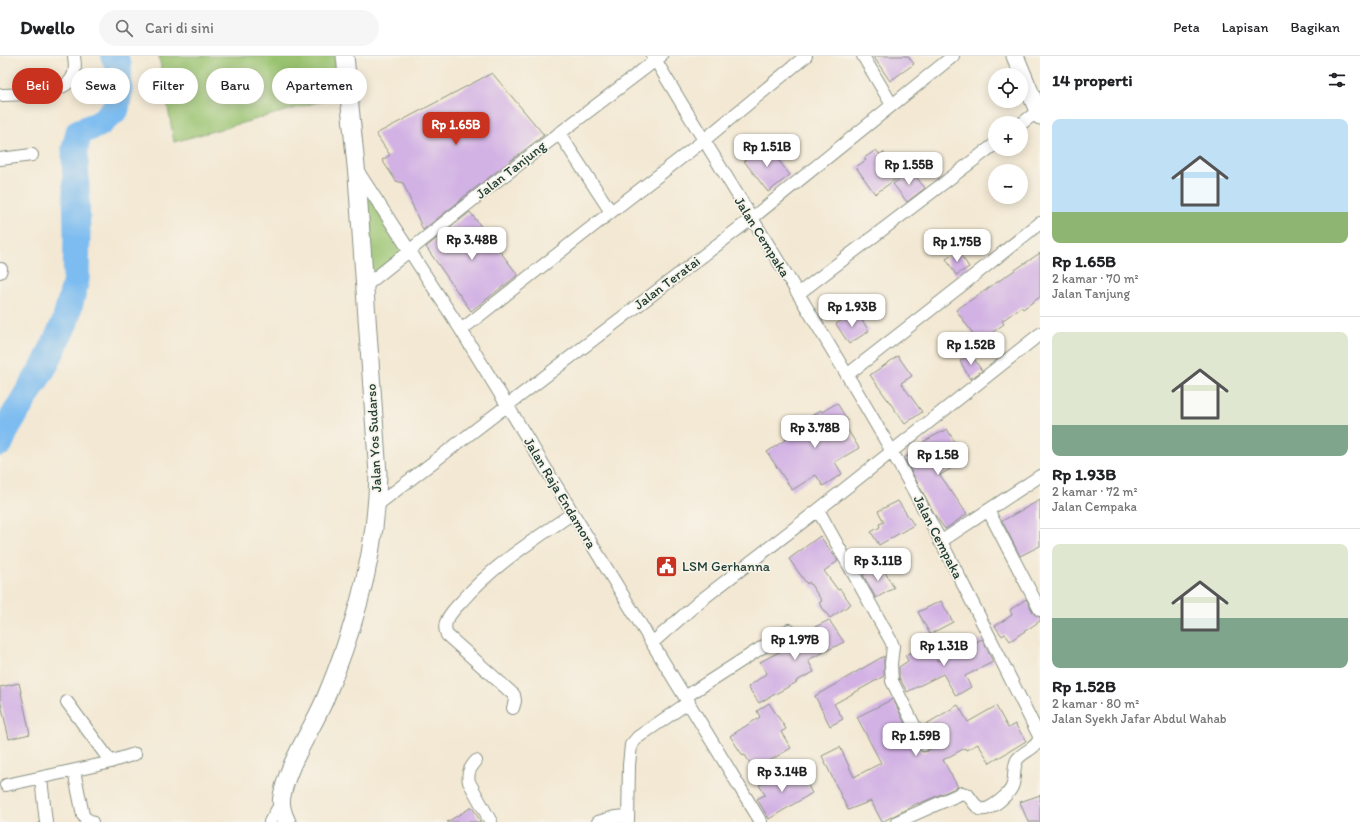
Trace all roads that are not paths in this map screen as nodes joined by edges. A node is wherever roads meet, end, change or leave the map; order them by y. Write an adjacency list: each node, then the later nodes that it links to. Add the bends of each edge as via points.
1 (345, 56): 17 (street, Jalan Yos Sudarso)
2 (806, 56): 13 (street)
3 (863, 56): 9 (street)
4 (953, 56): 9 (street, Jalan Teratai)
5 (1015, 56): 10 (street)
6 (656, 57): 12 (street, Jalan Tanjung); 13 (street, Jalan Cempaka)
7 (75, 59): 8 (street, via 72,78 57,89)
8 (0, 95)
9 (892, 104): 19 (street, Jalan Teratai)
10 (1039, 114): 11 (street)
11 (1028, 120)
12 (559, 133): 18 (street); 21 (street, Jalan Tanjung)
13 (703, 141): 18 (street); 19 (street, Jalan Cempaka)
14 (988, 149): 23 (street)
15 (32, 155): 16 (street)
16 (0, 160)
17 (356, 167): 21 (street, Jalan Raja Endamora); 22 (street, Jalan Yos Sudarso)
18 (611, 212): 24 (street)
19 (751, 219): 23 (street, Jalan Cempaka); 27 (street, Jalan Teratai)
20 (1040, 223): 26 (street)
21 (409, 251): 22 (street, Jalan Tanjung); 24 (street, Jalan Raja Endamora)
22 (364, 287): 30 (street, Jalan Yos Sudarso, via 378,474)
23 (798, 294): 26 (street, Jalan Cempaka)
24 (461, 330): 27 (street, Jalan Raja Endamora)
25 (1040, 334): 28 (street)
26 (847, 375): 28 (street, Jalan Cempaka)
27 (507, 405): 30 (street, Jalan Teratai); 33 (street, Jalan Raja Endamora)
28 (891, 451): 31 (street); 34 (street, Jalan Cempaka)
29 (1040, 476): 32 (street)
30 (377, 505): 48 (street, Jalan Yos Sudarso, via 372,551 359,602 325,699 296,757 285,784)
31 (818, 510): 37 (street, via 700,601); 41 (street, via 891,641 892,680)
32 (988, 510): 34 (street); 35 (street)
33 (573, 513): 37 (street, Jalan Raja Endamora); 40 (street, via 505,560 476,584 446,623 447,635 514,695 516,701)
34 (940, 542): 57 (street, Jalan Cempaka, via 998,652 1038,736 1038,741 1018,758 1013,785 997,803 981,809 968,795 962,793)
35 (1040, 610)
36 (789, 630): 38 (street)
37 (652, 643): 38 (street, Jalan Raja Endamora)
38 (687, 700): 49 (street, via 633,741 630,751); 56 (street, Jalan Raja Endamora)
39 (67, 702): 44 (street)
40 (513, 708)
41 (924, 745)
42 (135, 754): 44 (street)
43 (476, 761): 54 (street, via 469,771 469,782)
44 (111, 762): 45 (street)
45 (74, 771): 46 (street); 51 (street, via 83,815)
46 (41, 778): 47 (street); 50 (street)
47 (6, 785)
48 (281, 803): 52 (street); 53 (street)
49 (628, 819): 55 (street, via 615,817)
50 (46, 822)
51 (92, 822)
52 (270, 822)
53 (287, 822)
54 (491, 822)
55 (598, 822)
56 (761, 822)
57 (897, 822)

